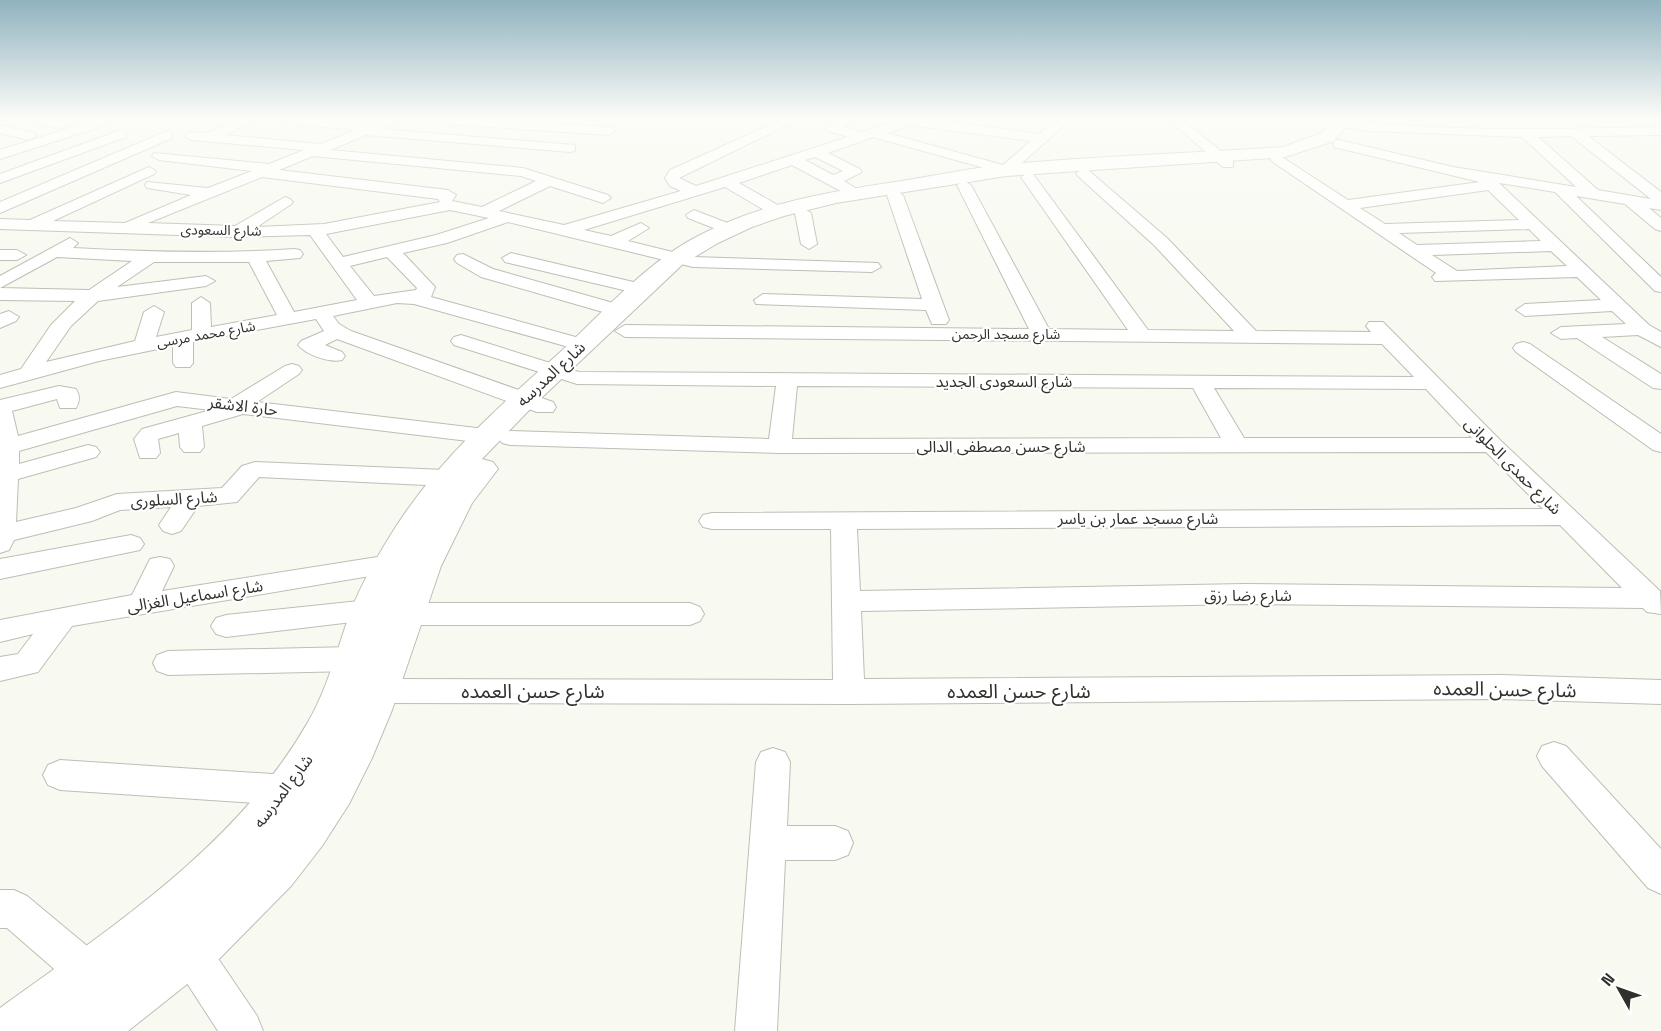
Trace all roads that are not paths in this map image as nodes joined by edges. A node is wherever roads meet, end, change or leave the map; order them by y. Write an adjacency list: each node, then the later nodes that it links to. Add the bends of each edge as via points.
1 (49, 166): 29 (street)
2 (96, 166): 43 (street)
3 (227, 166): 20 (street)
4 (279, 166): 20 (street)
5 (468, 166): 24 (street, via 523,172)
6 (690, 166): 31 (street, via 672,178)
7 (775, 166): 26 (street)
8 (806, 166): 27 (street)
9 (844, 166): 27 (street, via 855,172)
10 (953, 166): 19 (street)
11 (964, 166): 19 (street)
12 (1023, 166): 22 (street)
13 (1143, 166): 22 (street, شارع المدرسه)
14 (1164, 166): 21 (street, شارع المدرسه)
15 (1287, 166): 40 (street)
16 (1452, 166): 23 (street)
17 (1562, 166): 32 (street)
18 (1618, 166): 37 (street)
19 (961, 171): 22 (street, شارع المدرسه); 33 (street, شارع المدرسه); 102 (street)
20 (266, 172): 28 (street); 34 (street); 42 (street, via 448,195)
21 (1083, 173): 22 (street, شارع المدرسه); 104 (street, via 1161,242)
22 (1017, 174): 27 (street, شارع المدرسه); 103 (street)
23 (1488, 180): 30 (street); 36 (street); 40 (street)
24 (548, 181): 35 (street); 45 (street)
25 (798, 181): 27 (street)
26 (727, 182): 31 (street); 46 (street)
27 (836, 182): 46 (street, شارع المدرسه)
28 (245, 185): 34 (street); 58 (street, via 356,203)
29 (0, 188)
30 (1560, 189): 32 (street); 83 (street)
31 (695, 191): 62 (street)
32 (1593, 194): 38 (street)
33 (895, 195): 46 (street, شارع المدرسه); 91 (street)
34 (208, 196): 52 (street, via 151,178); 55 (street); 56 (street)
35 (603, 198)
36 (1506, 198): 44 (street); 51 (street)
37 (1661, 199)
38 (1630, 200): 41 (street); 54 (street)
39 (285, 202): 63 (street)
40 (1347, 205): 60 (street)
41 (1661, 205)
42 (439, 206): 45 (street, شارع السعودى); 47 (street, شارع السعودى)
43 (0, 208)
44 (1394, 208)
45 (485, 212): 49 (street, شارع السعودى)
46 (790, 212): 59 (street, شارع المدرسه); 66 (street); 77 (street, شارع المدرسه)
47 (399, 214): 58 (street, شارع السعودى); 64 (street)
48 (694, 215): 59 (street)
49 (509, 217): 62 (street, شارع السعودى); 64 (street)
50 (0, 224): 52 (street, شارع السعودى)
51 (1533, 224): 60 (street); 67 (street)
52 (32, 225): 53 (street, شارع السعودى)
53 (99, 226): 55 (street, شارع السعودى); 70 (street)
54 (1661, 226)
55 (124, 228): 56 (street, شارع السعودى)
56 (144, 228): 61 (street, شارع السعودى)
57 (641, 228): 65 (street)
58 (319, 229): 63 (street, شارع السعودى); 78 (street)
59 (729, 229): 77 (street, شارع المدرسه)
60 (1383, 229): 68 (street)
61 (192, 230): 63 (street, شارع السعودى); 74 (street)
62 (565, 230): 65 (street, شارع السعودى)
63 (234, 232): 72 (street)
64 (441, 239): 69 (street)
65 (611, 243): 77 (street, شارع السعودى)
66 (809, 244)
67 (1556, 246): 68 (street); 80 (street)
68 (1413, 250): 80 (street, via 1447,277)
69 (391, 251): 78 (street); 87 (street, via 426,287)
70 (54, 252): 74 (street); 82 (street)
71 (294, 254): 73 (street)
72 (199, 257): 73 (street); 74 (street)
73 (255, 257): 96 (street)
74 (150, 258): 86 (street)
75 (511, 258): 84 (street)
76 (463, 259): 98 (street, شارع مسجد الرحمن, via 487,273)
77 (684, 260): 79 (street, شارع السعودى); 84 (street, شارع المدرسه); 98 (street, شارع المدرسه)
78 (339, 263): 90 (street)
79 (872, 267)
80 (1582, 271): 92 (street)
81 (206, 281): 86 (street)
82 (0, 283)
83 (1661, 287)
84 (640, 290): 98 (street, شارع المدرسه)
85 (0, 294): 86 (street)
86 (93, 296): 115 (street, via 50,339)
87 (415, 298): 90 (street, شارع محمد مرسى); 109 (street, شارع محمد مرسى)
88 (763, 300): 91 (street)
89 (201, 303): 105 (street)
90 (369, 303): 95 (street, شارع محمد مرسى)
91 (934, 305): 101 (street)
92 (1617, 305): 93 (street); 99 (street)
93 (1525, 310)
94 (154, 312): 111 (street)
95 (321, 314): 96 (street, شارع محمد مرسى); 100 (street)
96 (289, 320): 105 (street, شارع محمد مرسى)
97 (1370, 320): 106 (street, شارع حمدى الحلوانى)
98 (621, 321): 101 (street, شارع مسجد الرحمن); 109 (street, شارع المدرسه); 116 (street, شارع المدرسه)
99 (1641, 329): 108 (street); 121 (street, via 1571,332)
100 (337, 332): 112 (street, via 308,345); 123 (street)
101 (944, 334): 102 (street, شارع مسجد الرحمن)
102 (1042, 334): 103 (street, شارع مسجد الرحمن)
103 (1142, 335): 104 (street, شارع مسجد الرحمن)
104 (1249, 335): 106 (street, شارع مسجد الرحمن)
105 (192, 336): 111 (street, شارع محمد مرسى); 113 (street)
106 (1387, 338): 120 (street, شارع حمدى الحلوانى)
107 (462, 341): 116 (street, شارع السعودى الجديد)
108 (1661, 341)
109 (583, 345): 116 (street, شارع المدرسه)
110 (1523, 348): 131 (street)
111 (132, 353): 115 (street, شارع محمد مرسى)
112 (335, 356)
113 (183, 363)
114 (292, 370): 124 (street)
115 (28, 373): 118 (street, شارع محمد مرسى)
116 (566, 375): 117 (street, شارع السعودى الجديد); 123 (street, شارع المدرسه)
117 (787, 381): 119 (street, شارع السعودى الجديد); 130 (street)
118 (0, 382)
119 (1200, 382): 120 (street, شارع السعودى الجديد); 128 (street)
120 (1431, 382): 129 (street, شارع حمدى الحلوانى)
121 (1661, 383)
122 (68, 403): 125 (street, via 68,394 58,392)
123 (534, 403): 127 (street, شارع المدرسه)
124 (242, 406): 126 (street); 127 (street, حارة الاشقر); 133 (street, حارة الاشقر, via 176,399)
125 (1, 411): 133 (street)
126 (190, 422): 132 (street); 135 (street, via 150,434 146,439)
127 (497, 437): 130 (street, شارع حسن مصطفى الدالى); 137 (street, شارع المدرسه); 154 (street, شارع المدرسه, via 448,516 426,559)
128 (1236, 445): 129 (street, شارع حسن مصطفى الدالى); 130 (street, شارع حسن مصطفى الدالى)
129 (1492, 445): 140 (street, شارع حمدى الحلوانى)
130 (780, 446)
131 (1661, 446)
132 (192, 447)
133 (4, 448): 136 (street)
134 (88, 452): 136 (street)
135 (148, 453)
136 (5, 475): 145 (street)
137 (447, 478): 138 (street, شارع السلورى, via 261,469 250,471); 147 (street, شارع المدرسه)
138 (234, 493): 139 (street, شارع السلورى); 141 (street)
139 (190, 498): 144 (street); 145 (street, شارع السلورى, via 117,502)
140 (1564, 517): 142 (street, شارع مسجد عمار بن ياسر); 151 (street, شارع حمدى الحلوانى)
141 (220, 519)
142 (844, 520): 143 (street, شارع مسجد عمار بن ياسر); 150 (street)
143 (712, 521)
144 (172, 525)
145 (2, 539)
146 (131, 544): 149 (street)
147 (390, 564): 152 (street, شارع اسماعيل الغزالى); 153 (street, شارع المدرسه)
148 (160, 566): 152 (street)
149 (0, 569)
150 (846, 601): 151 (street, شارع رضا رزق, via 1245,594); 163 (street)
151 (1656, 603)
152 (142, 604): 156 (street, شارع اسماعيل الغزالى)
153 (369, 610): 157 (street); 159 (street, شارع المدرسه)
154 (406, 614): 155 (street); 162 (street, شارع المدرسه)
155 (690, 614)
156 (63, 617): 158 (street, شارع اسماعيل الغزالى); 161 (street, via 33,659 19,667)
157 (226, 626)
158 (0, 631)
159 (352, 658): 160 (street); 168 (street, شارع المدرسه, via 336,707)
160 (168, 663)
161 (0, 669)
162 (378, 691): 163 (street, شارع حسن العمده); 174 (street, شارع المدرسه, via 346,767 303,834 249,897)
163 (849, 692): 164 (street, شارع حسن العمده, via 1501,687)
164 (1661, 692)
165 (1554, 756): 171 (street)
166 (773, 762): 169 (street)
167 (60, 775): 168 (street)
168 (287, 790): 173 (street, شارع المدرسه, via 235,851)
169 (768, 843): 170 (street); 179 (street)
170 (834, 843)
171 (1661, 876)
172 (0, 909): 175 (street, via 14,909)
173 (166, 915): 174 (street); 175 (street, شارع المدرسه)
174 (189, 952): 177 (street, شارع المدرسه); 178 (street)
175 (90, 974): 176 (street, شارع المدرسه)
176 (14, 1031)
177 (83, 1031)
178 (242, 1031)
179 (756, 1031)

